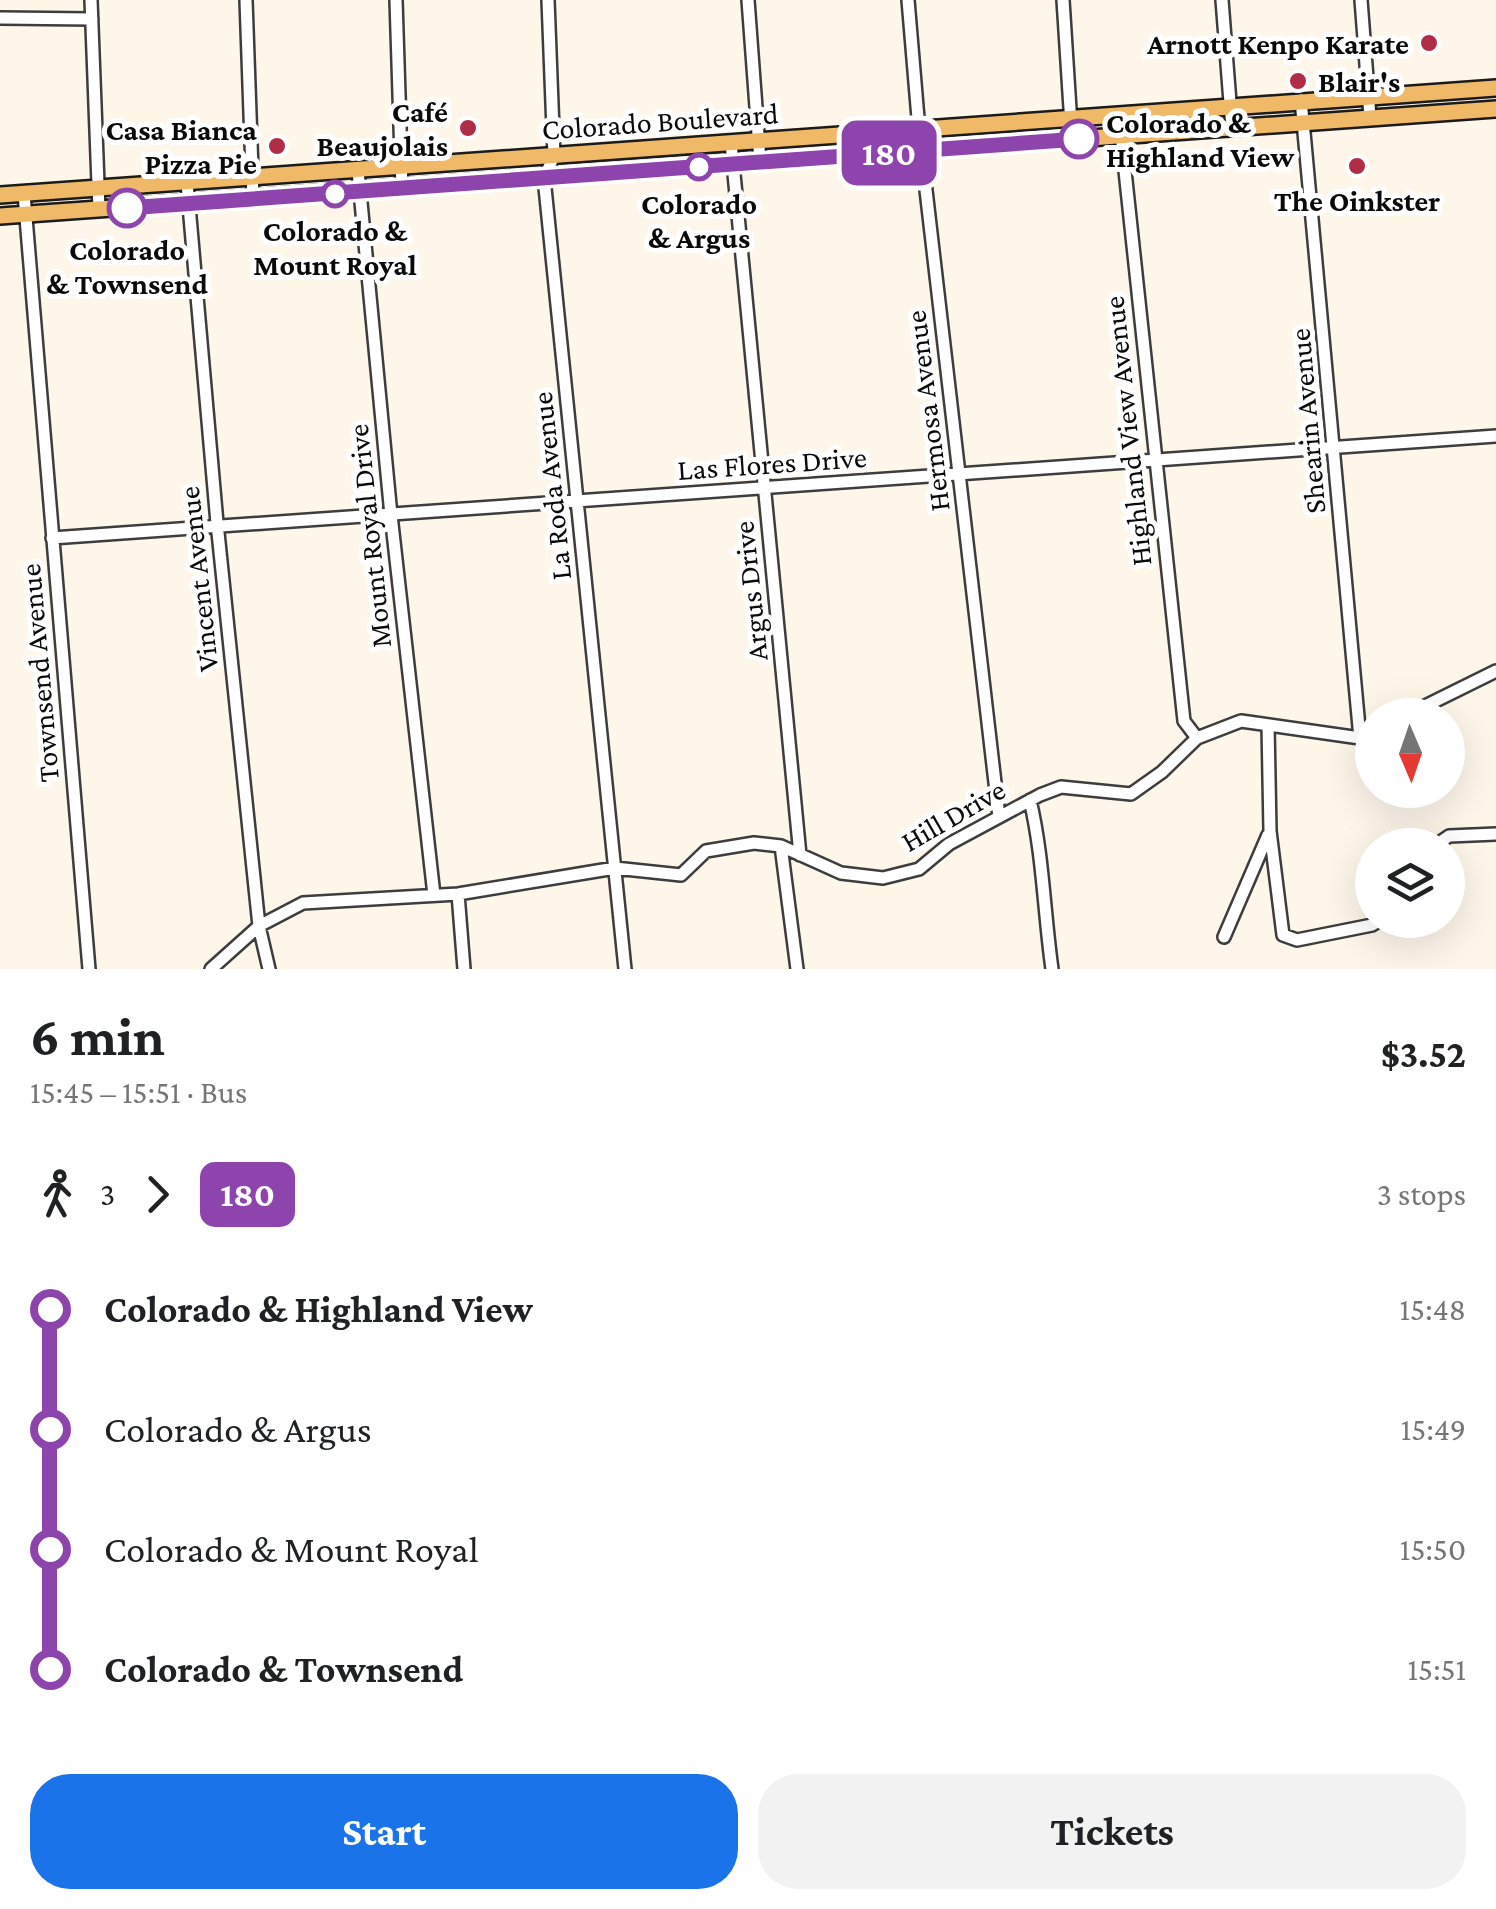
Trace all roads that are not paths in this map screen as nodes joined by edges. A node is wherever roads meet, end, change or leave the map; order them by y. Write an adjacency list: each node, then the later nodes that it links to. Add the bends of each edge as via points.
1 (92, 0): 11 (street)
2 (246, 0): 33 (street)
3 (396, 0): 31 (street)
4 (548, 0): 28 (street)
5 (748, 0): 24 (street)
6 (908, 0): 22 (street, Hermosa Avenue)
7 (1062, 0): 19 (street)
8 (1222, 0): 15 (street)
9 (1361, 0): 13 (street)
10 (0, 18): 11 (street)
11 (92, 19): 36 (street)
12 (1496, 88): 13 (main road, Colorado Boulevard)
13 (1368, 96): 14 (main road, Colorado Boulevard); 18 (street)
14 (1301, 100): 15 (main road, Colorado Boulevard); 20 (street, Shearin Avenue)
15 (1230, 107): 17 (main road, Colorado Boulevard); 21 (street)
16 (1496, 110): 18 (main road, Colorado Boulevard)
17 (1119, 115): 19 (main road, Colorado Boulevard); 23 (street, Highland View Avenue)
18 (1370, 117): 20 (main road, Colorado Boulevard)
19 (1071, 118): 22 (main road, Colorado Boulevard); 25 (street)
20 (1303, 121): 21 (main road, Colorado Boulevard); 47 (street, Shearin Avenue)
21 (1232, 128): 23 (main road, Colorado Boulevard)
22 (919, 130): 24 (main road, Colorado Boulevard); 27 (street, Hermosa Avenue)
23 (1121, 136): 25 (main road, Colorado Boulevard); 48 (street, Highland View Avenue)
24 (758, 140): 26 (main road, Colorado Boulevard); 29 (street)
25 (1072, 140): 27 (main road, Colorado Boulevard)
26 (731, 143): 28 (main road, Colorado Boulevard); 30 (street, Argus Drive)
27 (922, 151): 29 (main road, Colorado Boulevard); 49 (street, Hermosa Avenue)
28 (554, 156): 31 (main road, Colorado Boulevard); 34 (street)
29 (760, 161): 30 (main road, Colorado Boulevard)
30 (733, 164): 34 (main road, Colorado Boulevard); 50 (street, Argus Drive)
31 (400, 168): 32 (main road, Colorado Boulevard); 37 (street)
32 (358, 172): 33 (main road, Colorado Boulevard); 38 (street, Mount Royal Drive)
33 (252, 178): 35 (main road, Colorado Boulevard); 41 (street)
34 (544, 178): 37 (main road, Colorado Boulevard); 51 (street, La Roda Avenue)
35 (187, 183): 36 (main road, Colorado Boulevard); 42 (street, Vincent Avenue)
36 (97, 189): 39 (main road, Colorado Boulevard); 43 (street)
37 (402, 189): 38 (main road, Colorado Boulevard)
38 (359, 193): 41 (main road, Colorado Boulevard); 52 (street, Mount Royal Drive)
39 (24, 194): 40 (main road, Colorado Boulevard); 44 (street, Townsend Avenue)
40 (0, 195)
41 (253, 200): 42 (main road, Colorado Boulevard)
42 (188, 204): 43 (main road, Colorado Boulevard); 53 (street, Vincent Avenue)
43 (99, 210): 44 (main road, Colorado Boulevard)
44 (26, 215): 45 (main road, Colorado Boulevard); 54 (street, Townsend Avenue)
45 (0, 216)
46 (1496, 436): 47 (street, Las Flores Drive)
47 (1335, 448): 48 (street, Las Flores Drive); 56 (street, Shearin Avenue)
48 (1156, 462): 49 (street, Las Flores Drive); 60 (street, Highland View Avenue, via 1184,721)
49 (960, 476): 50 (street, Las Flores Drive); 62 (street, Hermosa Avenue)
50 (765, 489): 51 (street, Las Flores Drive); 67 (street, Argus Drive)
51 (578, 501): 52 (street, Las Flores Drive); 68 (street, La Roda Avenue)
52 (391, 515): 53 (street, Las Flores Drive); 70 (street, Mount Royal Drive)
53 (217, 527): 54 (street, Las Flores Drive); 71 (street, Vincent Avenue)
54 (52, 538): 74 (street, Townsend Avenue)
55 (1496, 671): 57 (street)
56 (1362, 698)
57 (1441, 698)
58 (1268, 725): 59 (street, Hill Drive); 60 (street, Hill Drive, via 1241,721); 63 (street)
59 (1355, 734)
60 (1197, 738): 61 (street, Hill Drive, via 1131,794 1061,787)
61 (1030, 800): 62 (street, Hill Drive); 80 (street)
62 (998, 817): 67 (street, Hill Drive, via 919,868 883,878 841,873)
63 (1270, 831): 72 (street, via 1283,936 1296,940); 73 (street)
64 (1496, 834): 65 (street)
65 (1465, 835)
66 (780, 846): 67 (street, Hill Drive); 68 (street, Hill Drive, via 754,843 706,852 681,875); 79 (street)
67 (800, 855)
68 (615, 868): 69 (street, Hill Drive); 78 (street, La Roda Avenue)
69 (458, 894): 70 (street, Hill Drive); 77 (street)
70 (434, 895): 71 (street, Hill Drive, via 303,903)
71 (259, 926): 75 (street, Hill Drive); 76 (street, Vincent Avenue)
72 (1355, 928)
73 (1224, 937)
74 (89, 969)
75 (212, 969)
76 (269, 969)
77 (464, 969)
78 (625, 969)
79 (797, 969)
80 (1052, 969)

